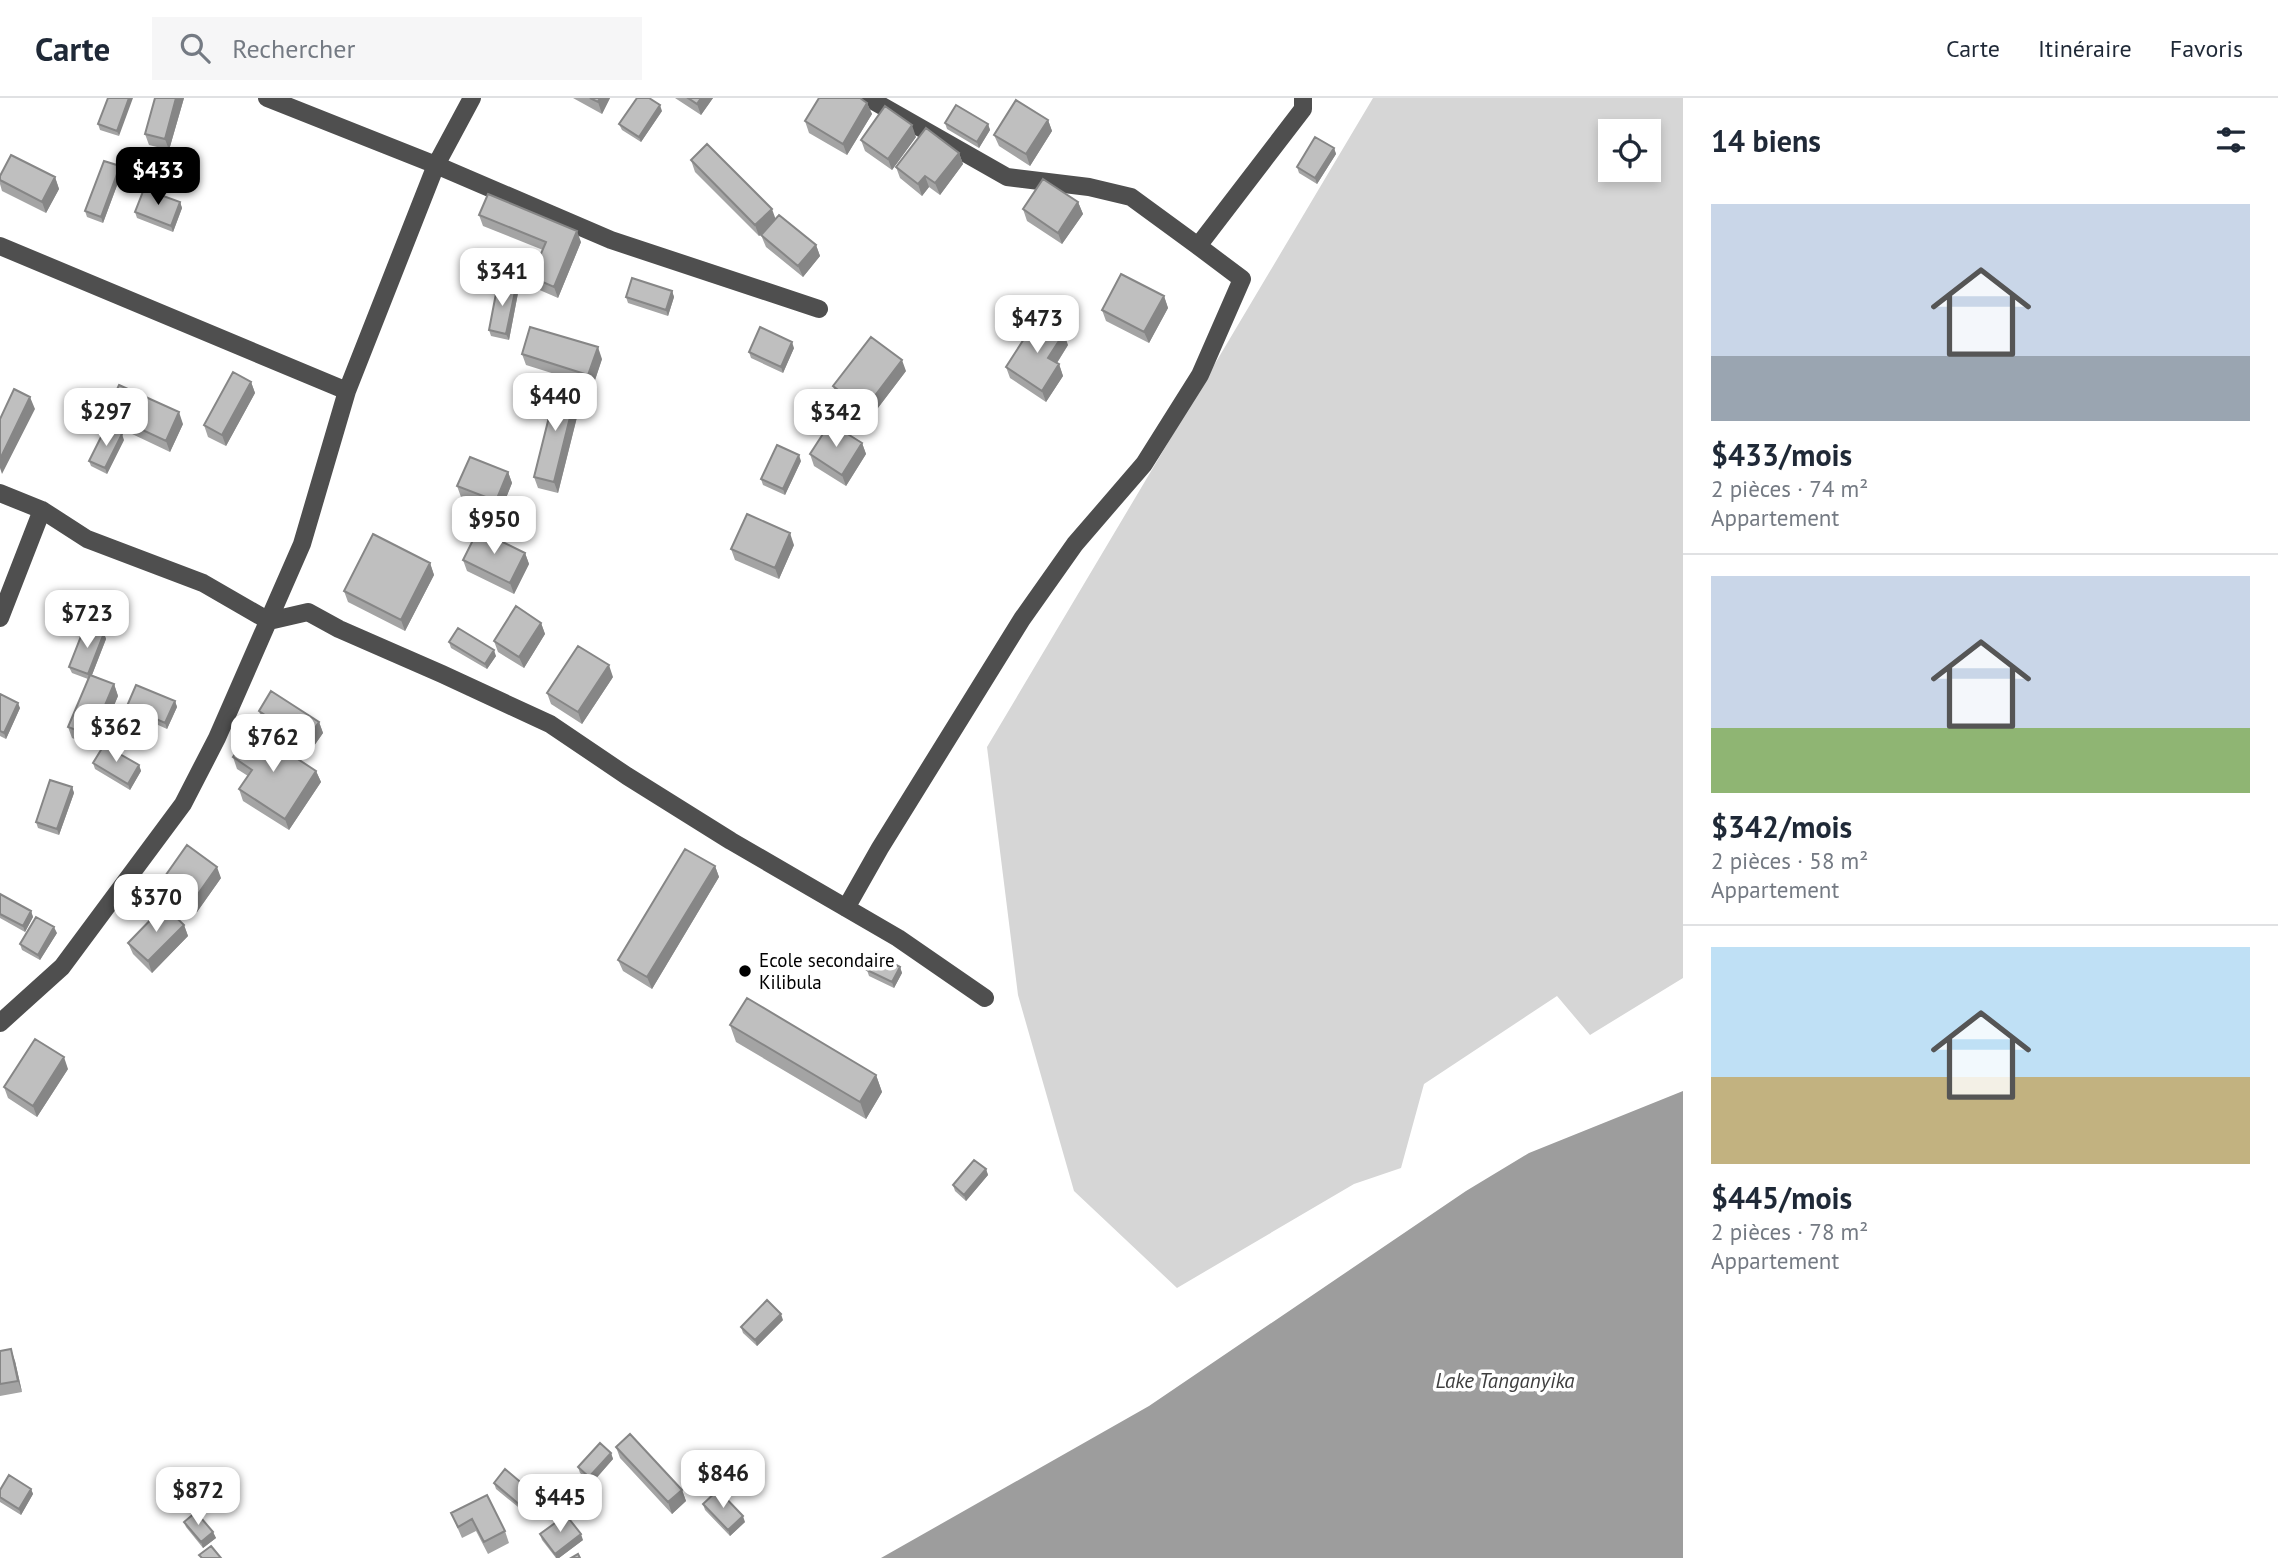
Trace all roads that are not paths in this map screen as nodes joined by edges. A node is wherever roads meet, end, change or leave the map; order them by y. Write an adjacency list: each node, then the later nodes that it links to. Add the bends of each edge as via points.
1 (267, 98): 5 (street)
2 (472, 98): 5 (street)
3 (868, 98): 7 (street, via 1007,177 1131,197)
4 (1303, 98): 7 (street, via 1303,109)
5 (436, 165): 8 (street, via 611,240); 9 (street)
6 (0, 246): 9 (street)
7 (1198, 246): 14 (street, via 1242,279 1200,375 1144,464 1075,544 1022,619)
8 (819, 309)
9 (347, 391): 13 (street, via 302,544)
10 (0, 493): 11 (street)
11 (41, 510): 12 (street); 13 (street, via 87,539 203,583)
12 (0, 618)
13 (269, 621): 14 (street, via 308,612 550,724 731,841); 16 (street, via 183,804 62,967)
14 (846, 908): 15 (street)
15 (985, 998)
16 (0, 1023)

